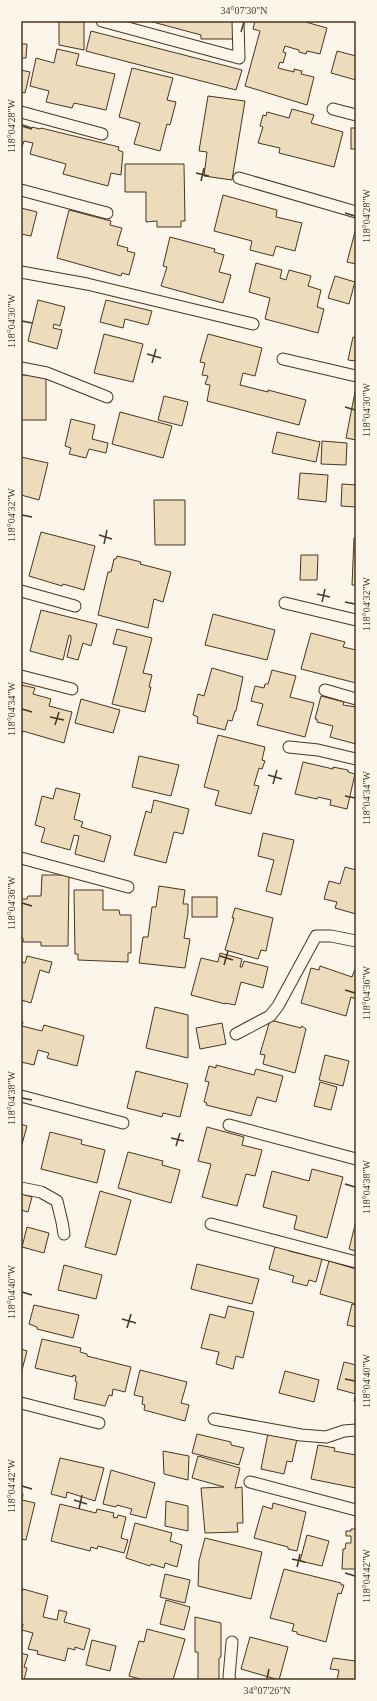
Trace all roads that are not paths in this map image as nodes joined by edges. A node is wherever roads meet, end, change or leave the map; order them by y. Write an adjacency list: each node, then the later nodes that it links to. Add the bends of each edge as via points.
1 (102, 21): 2 (lane, via 239,58)
2 (238, 21)
3 (333, 109): 5 (lane)
4 (21, 112): 6 (lane)
5 (356, 115)
6 (102, 134)
7 (239, 178): 9 (lane)
8 (21, 190): 10 (lane)
9 (356, 212)
10 (108, 213)
11 (21, 272): 12 (lane, via 87,284)
12 (253, 324)
13 (283, 359): 15 (lane)
14 (21, 368): 16 (lane, via 46,373)
15 (356, 376)
16 (107, 397)
17 (21, 590): 19 (lane)
18 (285, 603): 20 (lane)
19 (75, 606)
20 (356, 620)
21 (21, 676): 22 (lane)
22 (72, 689)
23 (325, 690): 24 (lane)
24 (356, 698)
25 (289, 747): 26 (lane, via 318,750)
26 (356, 759)
27 (21, 858): 28 (lane)
28 (128, 887)
29 (356, 941): 30 (lane, via 316,936 270,1016)
30 (236, 1034)
31 (21, 1096): 32 (lane)
32 (123, 1123)
33 (229, 1125): 34 (lane)
34 (356, 1159)
35 (21, 1188): 37 (lane, via 41,1192 57,1201)
36 (211, 1224): 38 (lane)
37 (64, 1234)
38 (356, 1262)
39 (21, 1403): 41 (lane)
40 (214, 1419): 42 (lane, via 307,1436 326,1437 344,1430)
41 (99, 1423)
42 (356, 1430)
43 (250, 1482): 44 (lane)
44 (356, 1510)
45 (232, 1642): 46 (lane)
46 (230, 1680)

